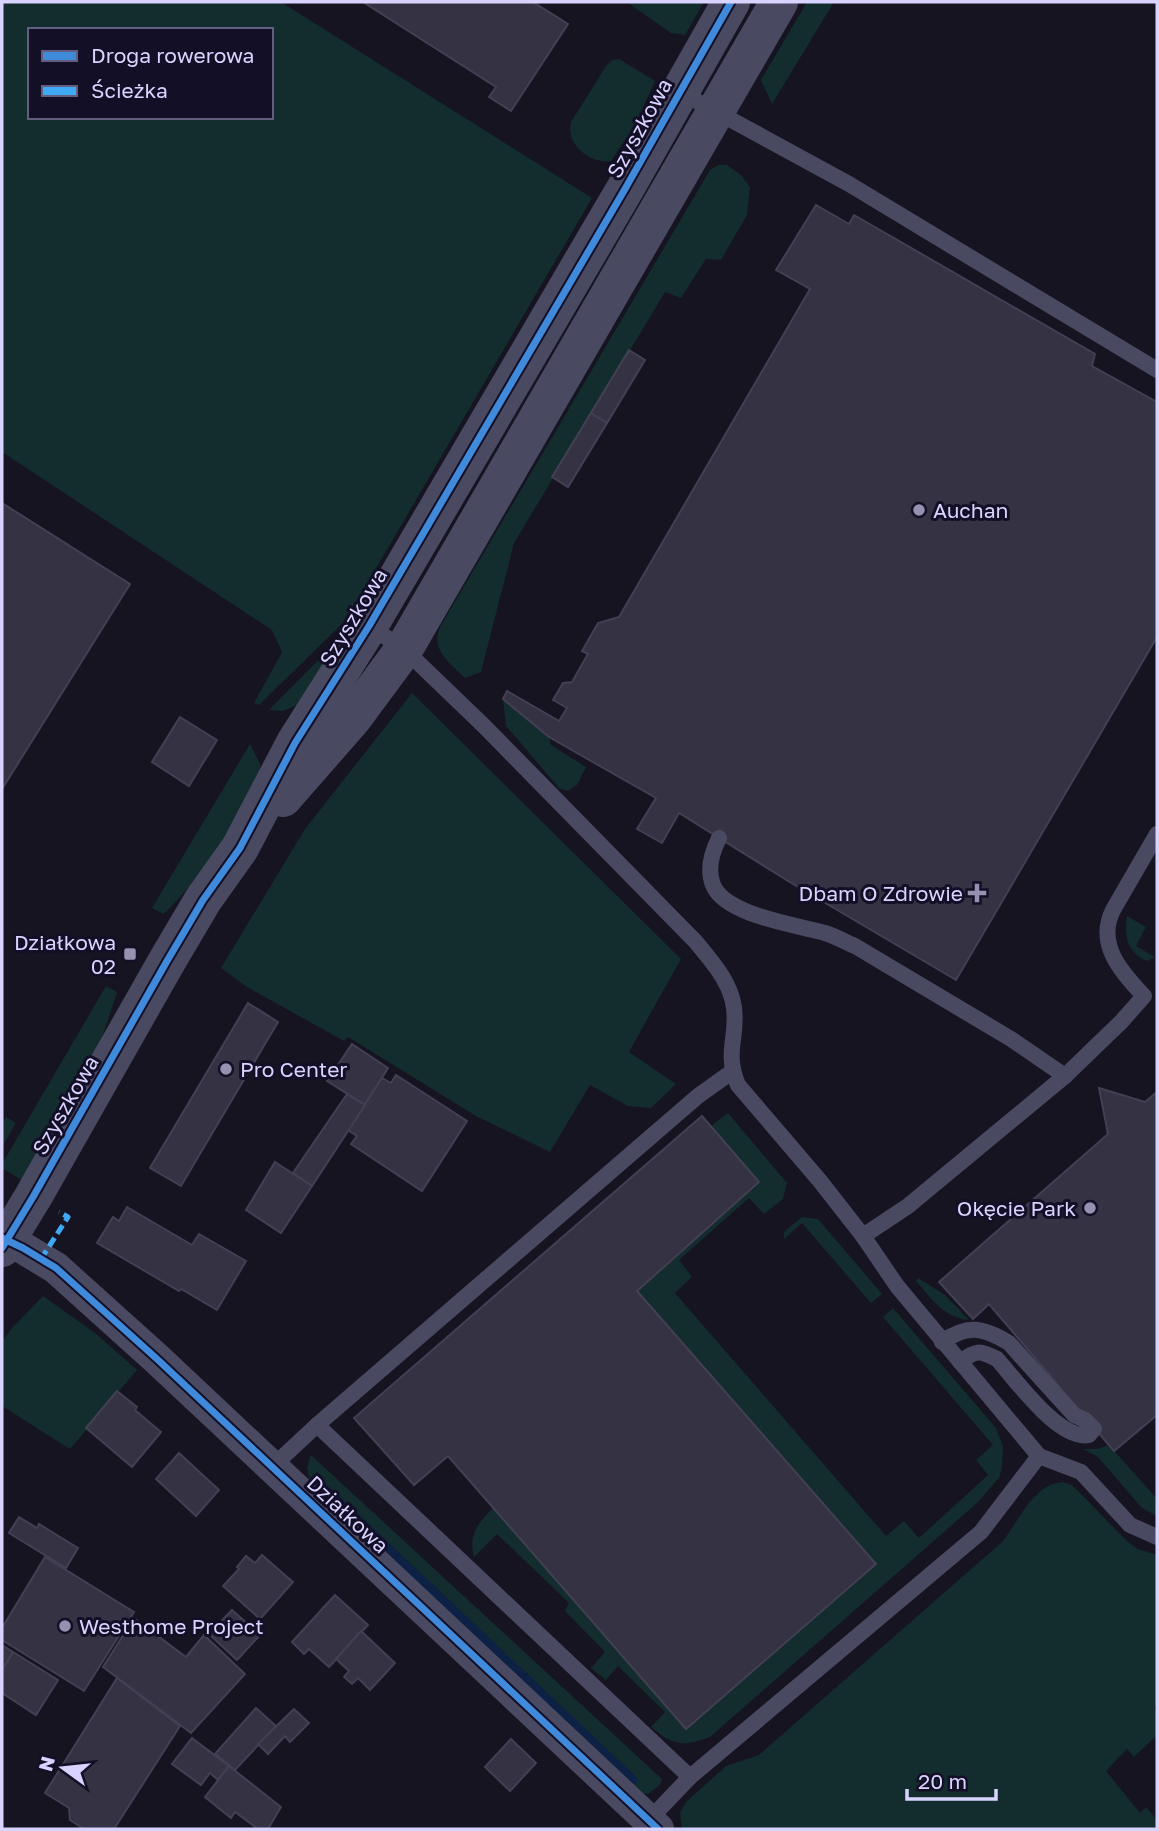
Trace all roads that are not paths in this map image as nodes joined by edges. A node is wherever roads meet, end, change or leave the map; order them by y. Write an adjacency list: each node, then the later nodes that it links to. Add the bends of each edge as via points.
1 (731, 2): 3 (street, Szyszkowa)
2 (779, 2): 4 (street, Szyszkowa)
3 (680, 92): 4 (lane); 6 (street, Szyszkowa)
4 (715, 111): 5 (lane, via 849,184); 7 (street, Szyszkowa)
5 (1157, 370)
6 (369, 626): 7 (lane); 10 (street, Szyszkowa, via 296,743)
7 (404, 649): 10 (street, Szyszkowa, via 352,718); 11 (lane, via 571,814 720,972 735,1010 730,1055)
8 (1157, 834): 12 (lane, via 1113,910 1106,933 1116,962 1144,996)
9 (719, 838): 12 (lane, via 710,873 713,886 732,905 855,946)
10 (240, 848): 14 (street, Szyszkowa, via 203,900)
11 (733, 1071): 13 (lane, via 738,1085); 17 (lane, via 698,1096)
12 (1065, 1076): 13 (lane, via 908,1206)
13 (863, 1236): 15 (lane)
14 (3, 1242): 19 (street, Działkowa, via 56,1268)
15 (942, 1342): 16 (lane); 16 (lane, via 963,1329 996,1335 1009,1343 1074,1415 1094,1429 1082,1437 1068,1432 991,1356 974,1352)
16 (960, 1362): 18 (lane)
17 (317, 1425): 19 (lane); 21 (lane)
18 (1039, 1456): 20 (lane, via 1081,1472 1130,1525); 21 (lane, via 981,1532)
19 (272, 1467): 22 (street, Działkowa)
20 (1157, 1537)
21 (690, 1777): 22 (lane)
22 (654, 1825)

